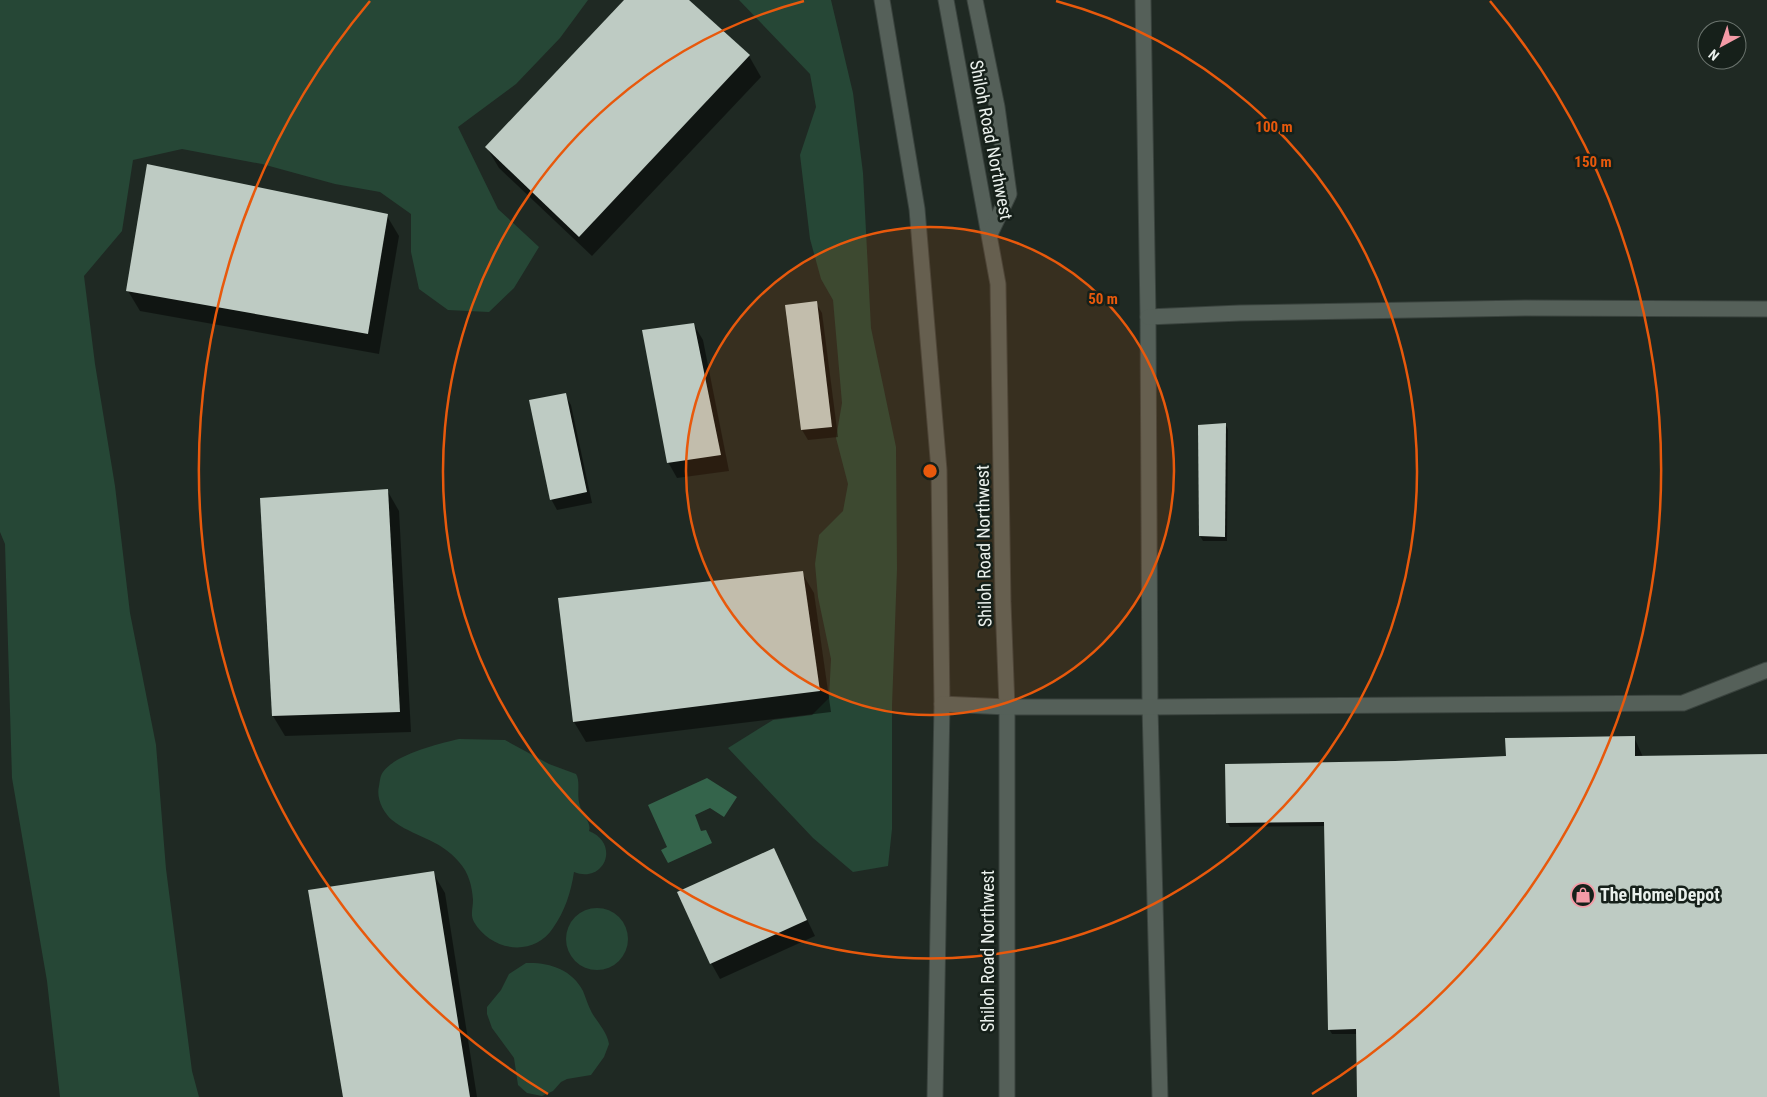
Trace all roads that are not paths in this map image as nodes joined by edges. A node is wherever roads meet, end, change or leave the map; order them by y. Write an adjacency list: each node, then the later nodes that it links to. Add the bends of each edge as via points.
1 (882, 0): 9 (street, via 917,209 939,470)
2 (946, 0): 5 (street, Shiloh Road Northwest)
3 (975, 0): 5 (street, via 997,107 1009,194)
4 (1143, 0): 7 (street)
5 (990, 234): 10 (street, Shiloh Road Northwest, via 998,284)
6 (1767, 309): 7 (street, via 1526,308)
7 (1148, 317): 11 (street)
8 (1767, 670): 11 (street, via 1683,703)
9 (942, 704): 10 (street); 12 (street)
10 (1007, 707): 11 (street); 13 (street, Shiloh Road Northwest)
11 (1150, 707): 14 (street)
12 (935, 1097)
13 (1006, 1097)
14 (1160, 1097)

